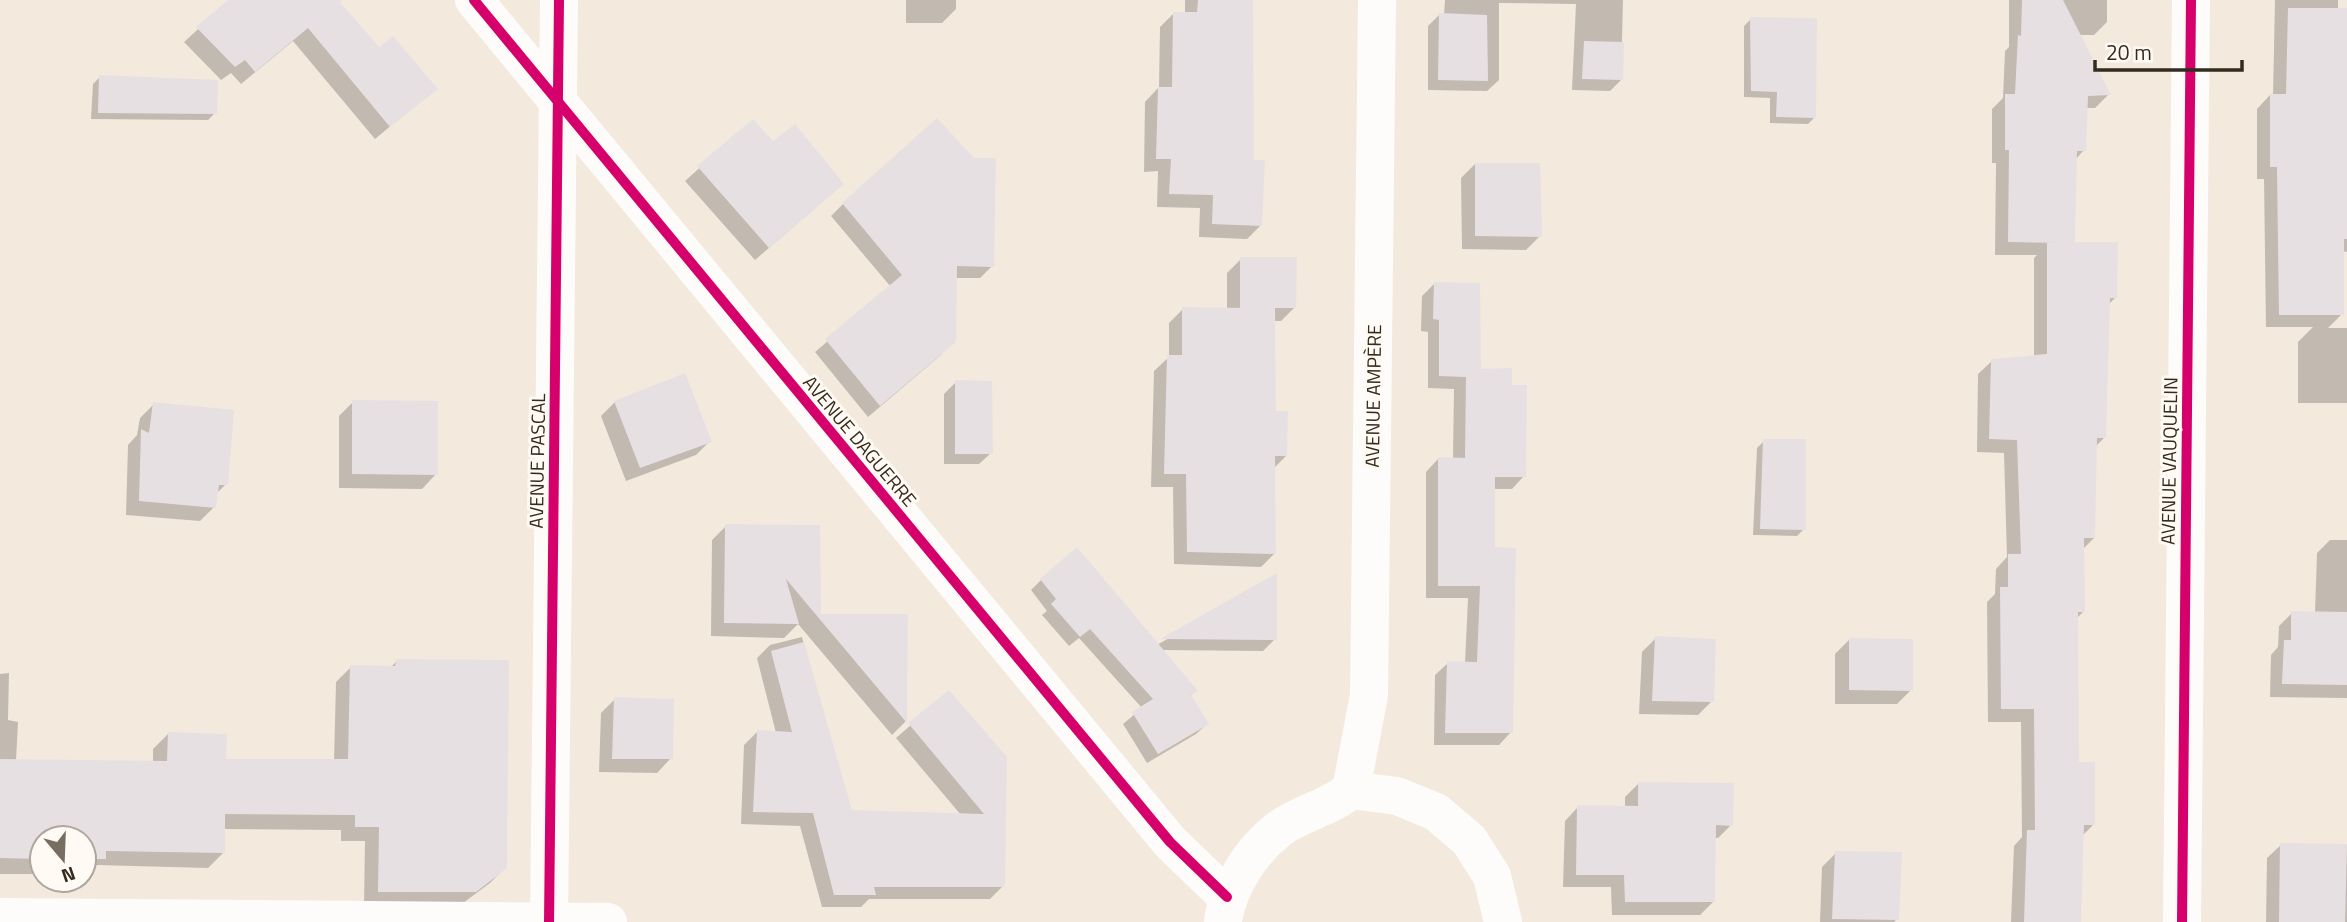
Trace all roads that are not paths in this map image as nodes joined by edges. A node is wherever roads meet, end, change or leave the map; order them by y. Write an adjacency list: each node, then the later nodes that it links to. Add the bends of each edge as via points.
1 (474, 0): 5 (street, AVENUE DAGUERRE)
2 (559, 0): 5 (street, AVENUE PASCAL)
3 (1377, 0): 6 (street, AVENUE AMPÈRE, via 1369,695)
4 (2191, 0): 12 (street, AVENUE VAUQUELIN)
5 (559, 104): 7 (street, AVENUE DAGUERRE); 9 (street, AVENUE PASCAL)
6 (1351, 789): 7 (street, via 1337,801 1280,828 1248,860); 11 (street, via 1397,796 1436,812 1469,840 1492,876)
7 (1225, 910)
8 (0, 917): 9 (street)
9 (549, 922): 10 (street)
10 (608, 922)
11 (1503, 922)
12 (2182, 922)

